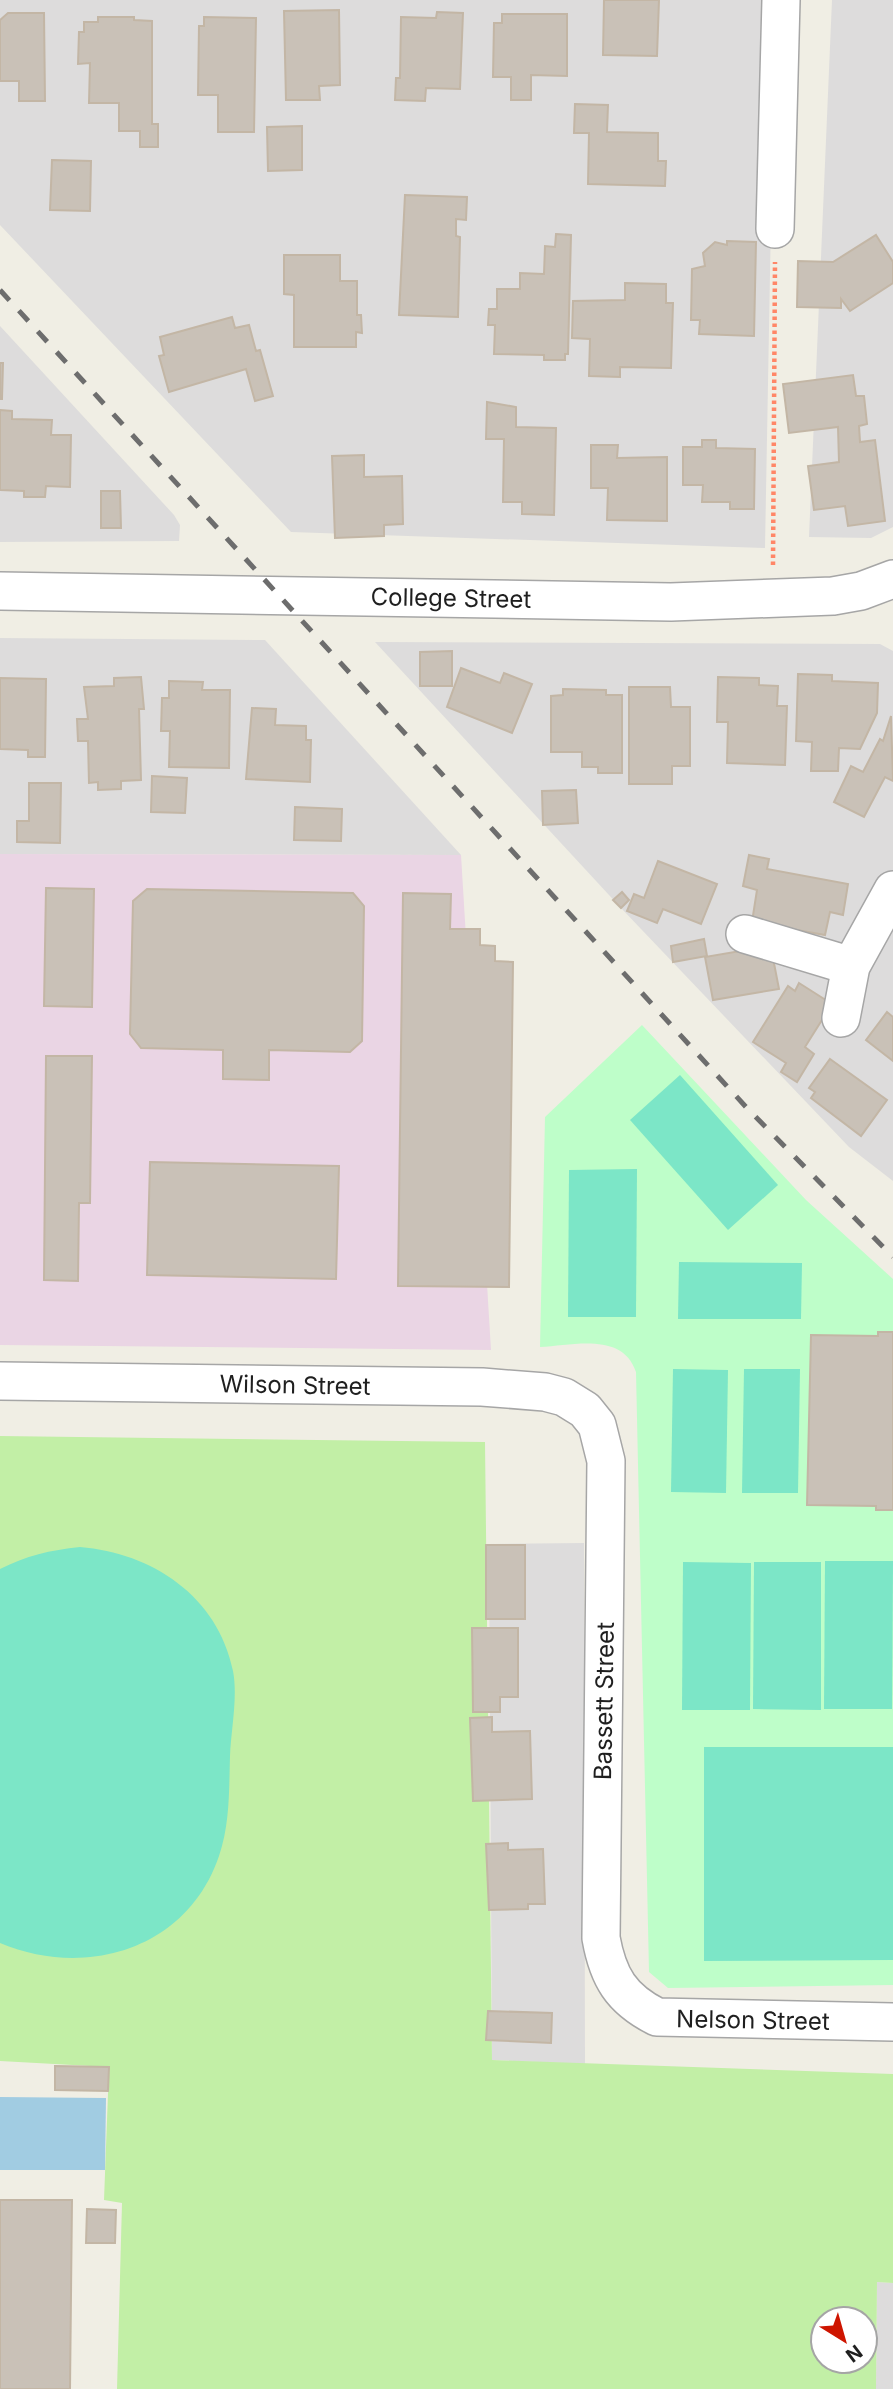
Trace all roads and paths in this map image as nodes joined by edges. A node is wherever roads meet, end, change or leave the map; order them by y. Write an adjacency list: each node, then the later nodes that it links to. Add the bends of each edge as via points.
1 (781, 0): 2 (street)
2 (775, 229): 5 (path)
3 (891, 584): 5 (street, College Street, via 834,596)
4 (0, 591): 5 (street, College Street, via 671,602)
5 (773, 597)
6 (893, 890): 8 (street)
7 (745, 934): 8 (street)
8 (851, 966): 9 (street)
9 (841, 1018)
10 (0, 1381): 11 (street, Wilson Street, via 482,1387 564,1396)
11 (585, 1410): 12 (street, Bassett Street, via 597,1425 606,1461 601,1938 611,1978)
12 (621, 1993): 13 (street, Nelson Street, via 657,2017 680,2020)
13 (893, 2022)

